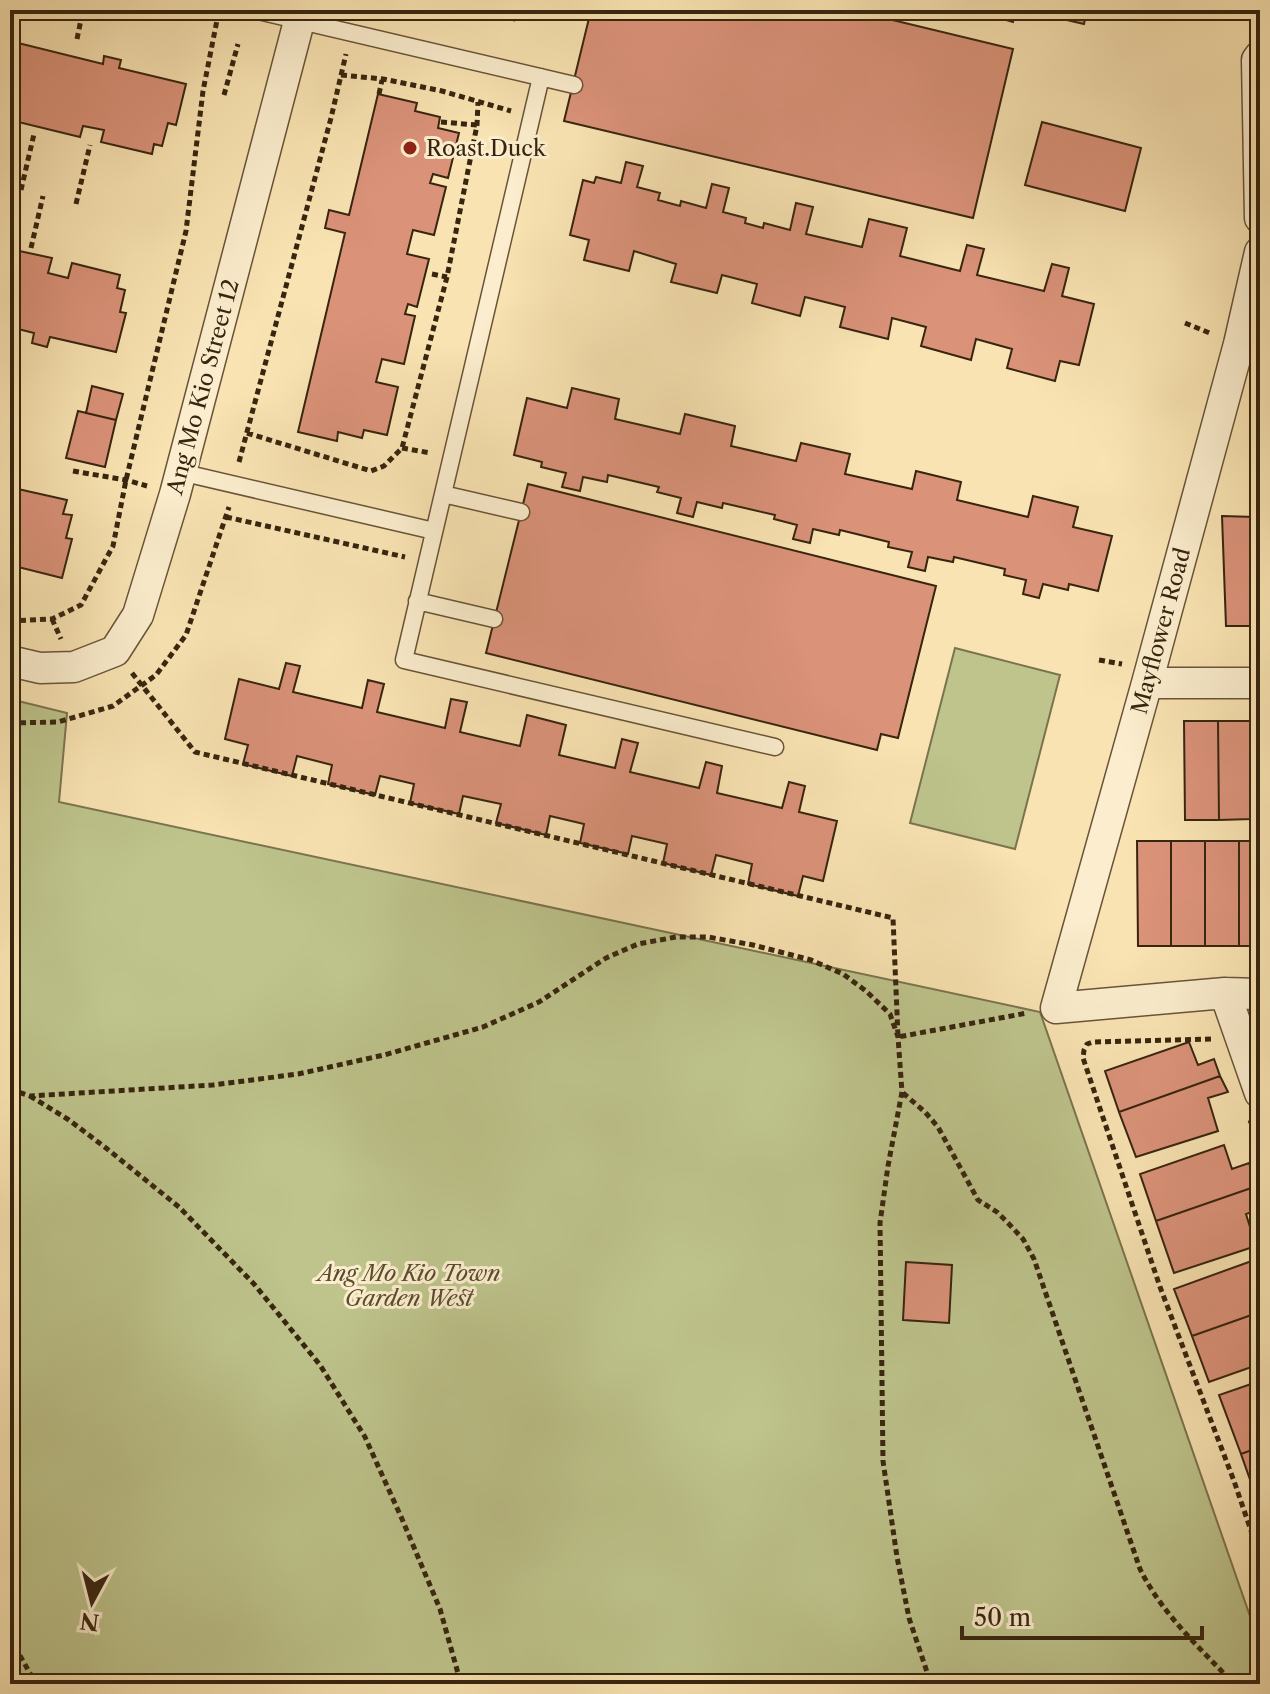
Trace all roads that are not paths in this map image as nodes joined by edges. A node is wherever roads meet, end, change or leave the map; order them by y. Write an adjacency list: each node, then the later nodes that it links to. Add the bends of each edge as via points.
1 (254, 10): 2 (lane)
2 (301, 15): 4 (lane, via 350,32); 9 (street, Ang Mo Kio Street 12)
3 (1260, 56): 6 (street)
4 (541, 77): 5 (lane); 10 (lane)
5 (574, 85)
6 (1260, 218)
7 (1260, 252): 8 (street, Mayflower Road)
8 (1250, 344): 16 (street, Mayflower Road)
9 (180, 472): 12 (lane); 15 (street, Ang Mo Kio Street 12, via 138,615 115,651 74,667 40,668)
10 (443, 494): 11 (lane); 12 (lane)
11 (521, 512)
12 (434, 531): 13 (lane)
13 (417, 601): 14 (lane); 18 (lane, via 404,660)
14 (494, 619)
15 (10, 661)
16 (1147, 683): 17 (street); 19 (street, Mayflower Road, via 1056,1008)
17 (1260, 683)
18 (775, 747)
19 (1225, 993): 20 (street); 21 (street)
20 (1260, 994)
21 (1260, 1093)

